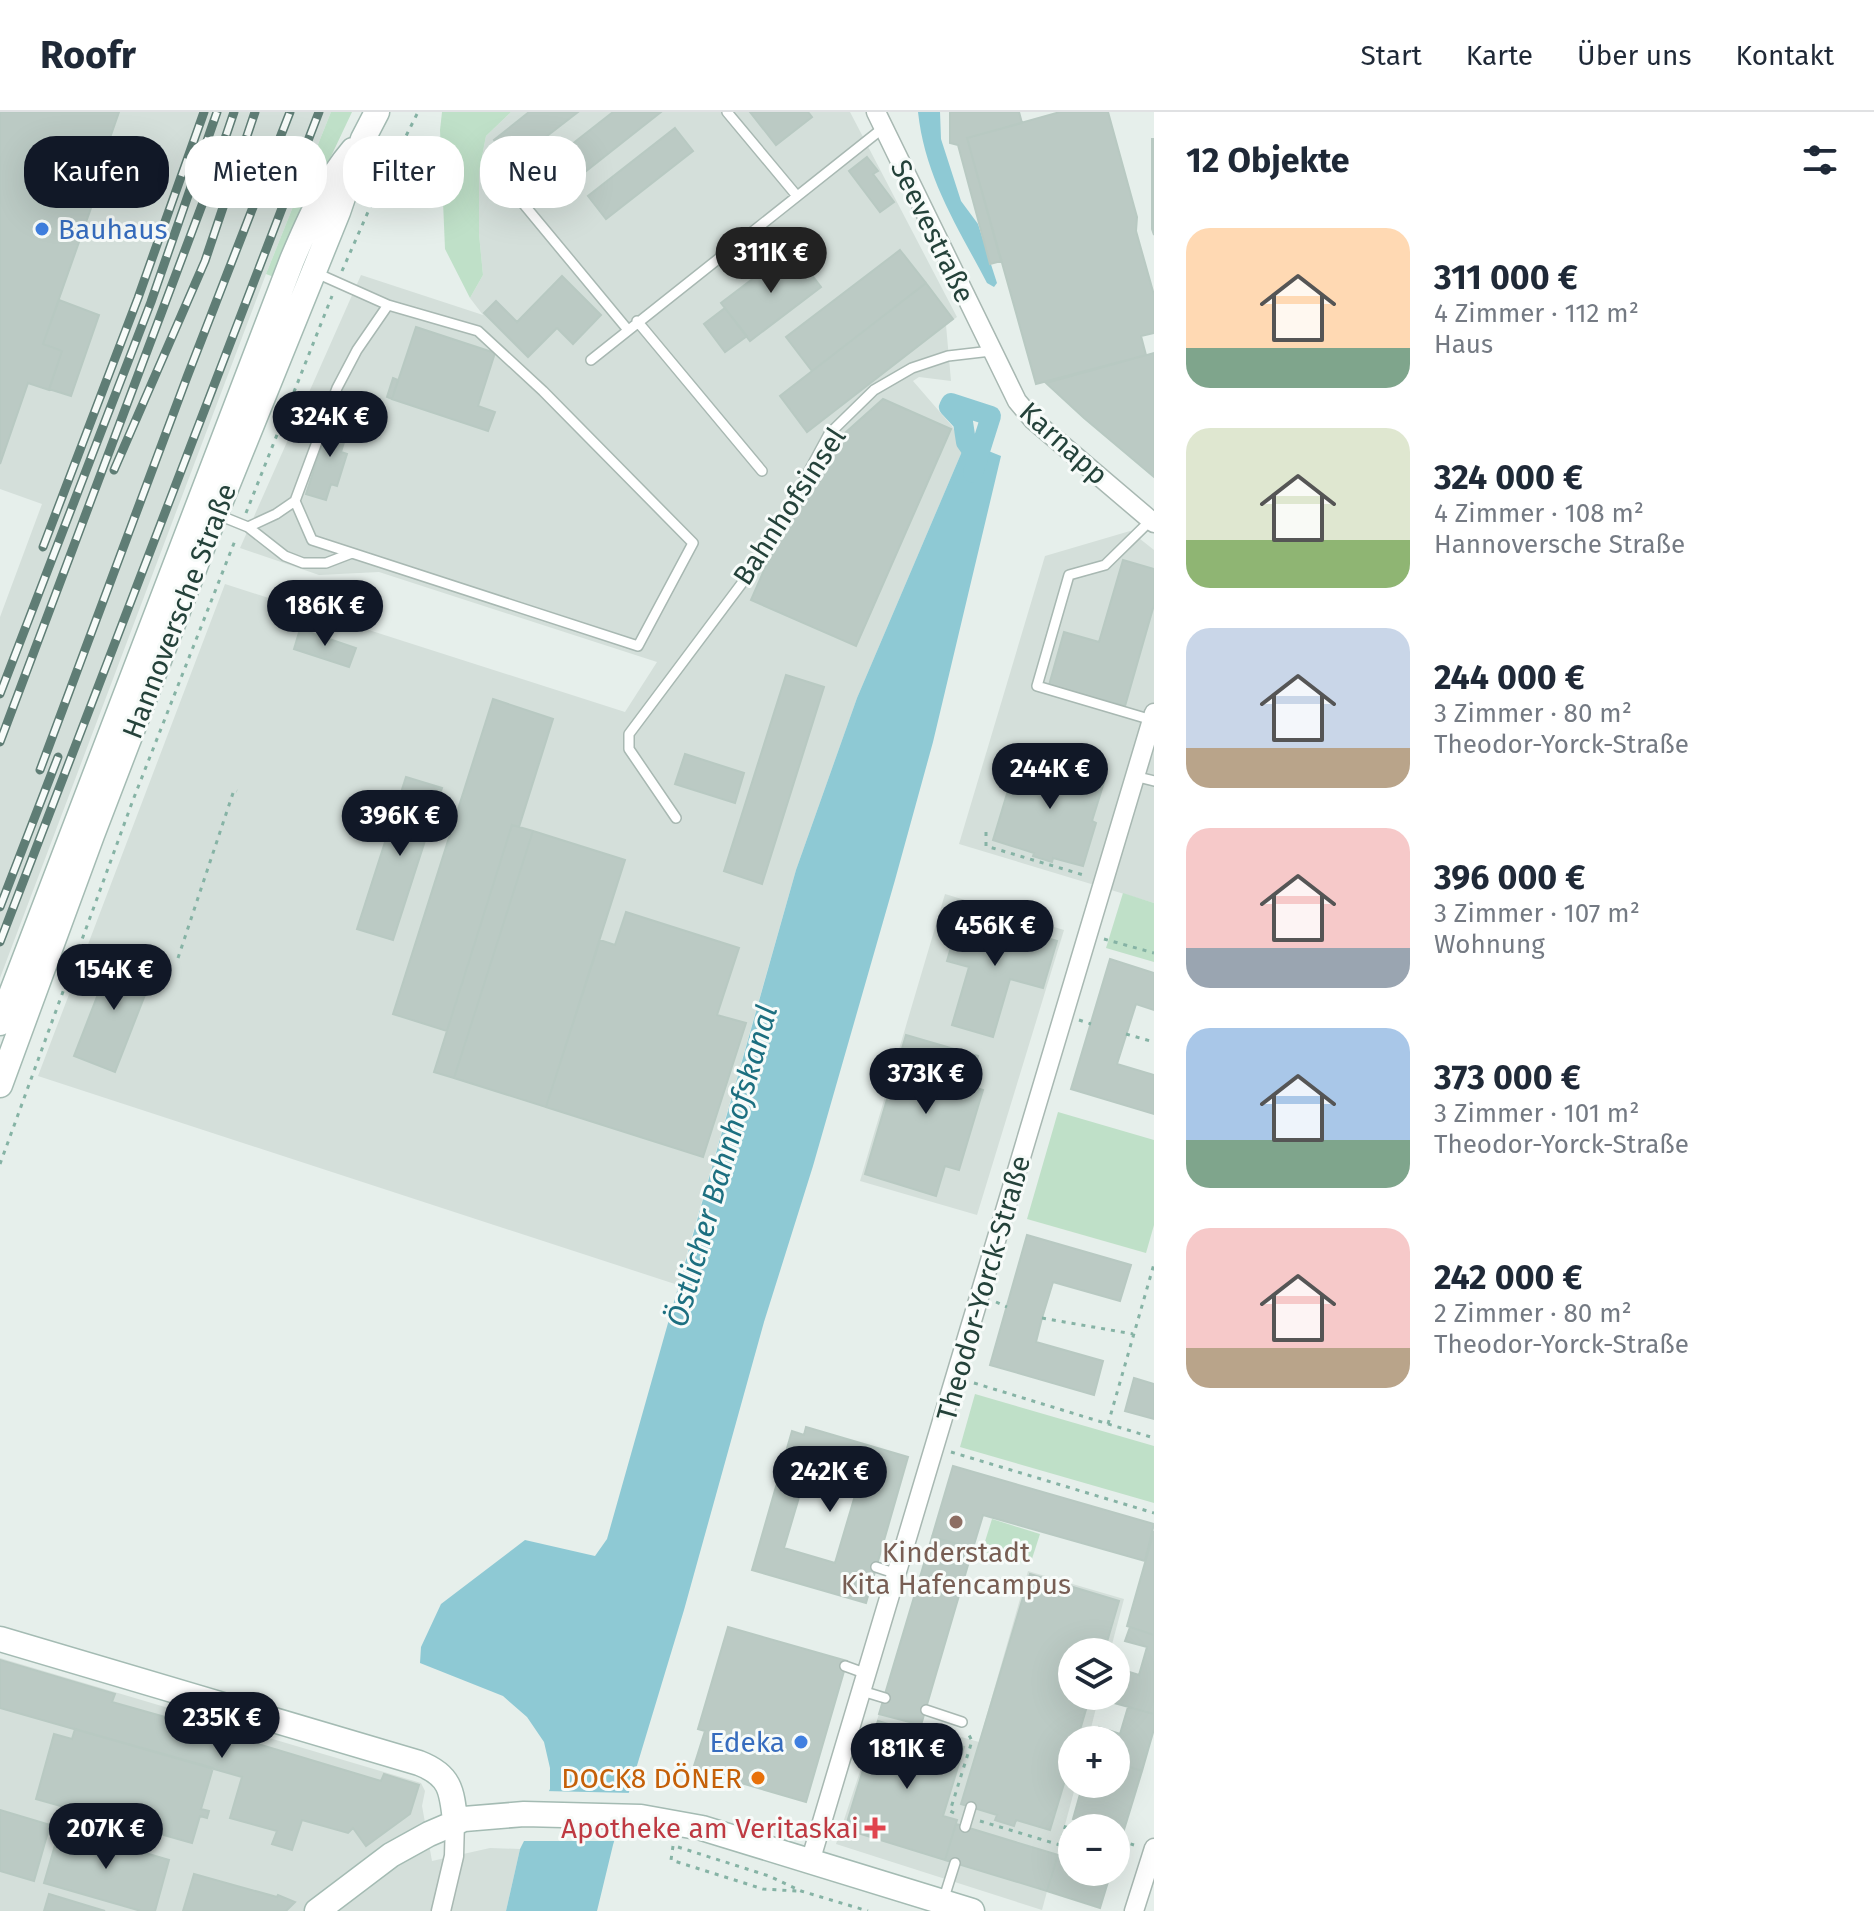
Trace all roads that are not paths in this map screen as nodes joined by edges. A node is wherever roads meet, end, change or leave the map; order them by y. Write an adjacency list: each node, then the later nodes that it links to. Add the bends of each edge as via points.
1 (377, 112): 4 (main road, Hannoversche Straße)
2 (727, 112): 6 (lane)
3 (880, 120): 6 (lane); 13 (street, Seevestraße)
4 (365, 136)
5 (343, 163): 16 (main road, Hannoversche Straße, via 313,212)
6 (797, 196): 11 (lane)
7 (343, 197): 9 (main road, Hannoversche Straße)
8 (527, 208): 12 (lane)
9 (313, 272): 10 (lane); 18 (main road, Hannoversche Straße)
10 (388, 305): 17 (lane, via 337,388); 22 (lane, via 478,331 693,543 638,646)
11 (637, 321): 12 (lane); 15 (lane)
12 (628, 330): 14 (lane)
13 (991, 351): 19 (street, Karnapp, via 1033,420); 26 (lane, Bahnhofsinsel, via 948,356 912,368 874,390 829,434 766,551 634,726 629,749)
14 (591, 360)
15 (762, 471)
16 (209, 474): 18 (lane); 21 (main road, Hannoversche Straße)
17 (295, 501): 20 (lane); 22 (lane, via 312,540)
18 (216, 514): 20 (lane); 21 (lane); 28 (main road, Hannoversche Straße)
19 (1152, 521): 23 (lane, via 1105,565 1069,575 1037,686)
20 (245, 526): 22 (lane, via 303,563 326,563)
21 (181, 545): 27 (main road, Hannoversche Straße)
22 (352, 553)
23 (1153, 716): 24 (street, Theodor-Yorck-Straße)
24 (1134, 776): 25 (lane); 33 (street, Theodor-Yorck-Straße)
25 (1154, 781)
26 (676, 818)
27 (53, 881): 28 (lane); 29 (main road, Hannoversche Straße)
28 (62, 916): 29 (lane); 31 (main road, Hannoversche Straße)
29 (25, 953): 30 (main road, Hannoversche Straße)
30 (0, 1023)
31 (0, 1085)
32 (876, 1567): 33 (lane)
33 (897, 1574): 36 (street, Theodor-Yorck-Straße)
34 (0, 1639): 40 (main road, via 419,1763 449,1785)
35 (845, 1666): 36 (lane)
36 (864, 1682): 37 (lane); 42 (street, Theodor-Yorck-Straße)
37 (885, 1698)
38 (926, 1710): 39 (lane)
39 (962, 1722)
40 (455, 1821): 42 (main road, via 524,1814 668,1820); 45 (main road, via 391,1855); 46 (street, via 454,1856)
41 (1154, 1848): 48 (street)
42 (810, 1862): 44 (main road)
43 (955, 1863): 44 (lane)
44 (943, 1901): 47 (main road)
45 (317, 1911)
46 (441, 1911)
47 (972, 1911)
48 (1134, 1911)

